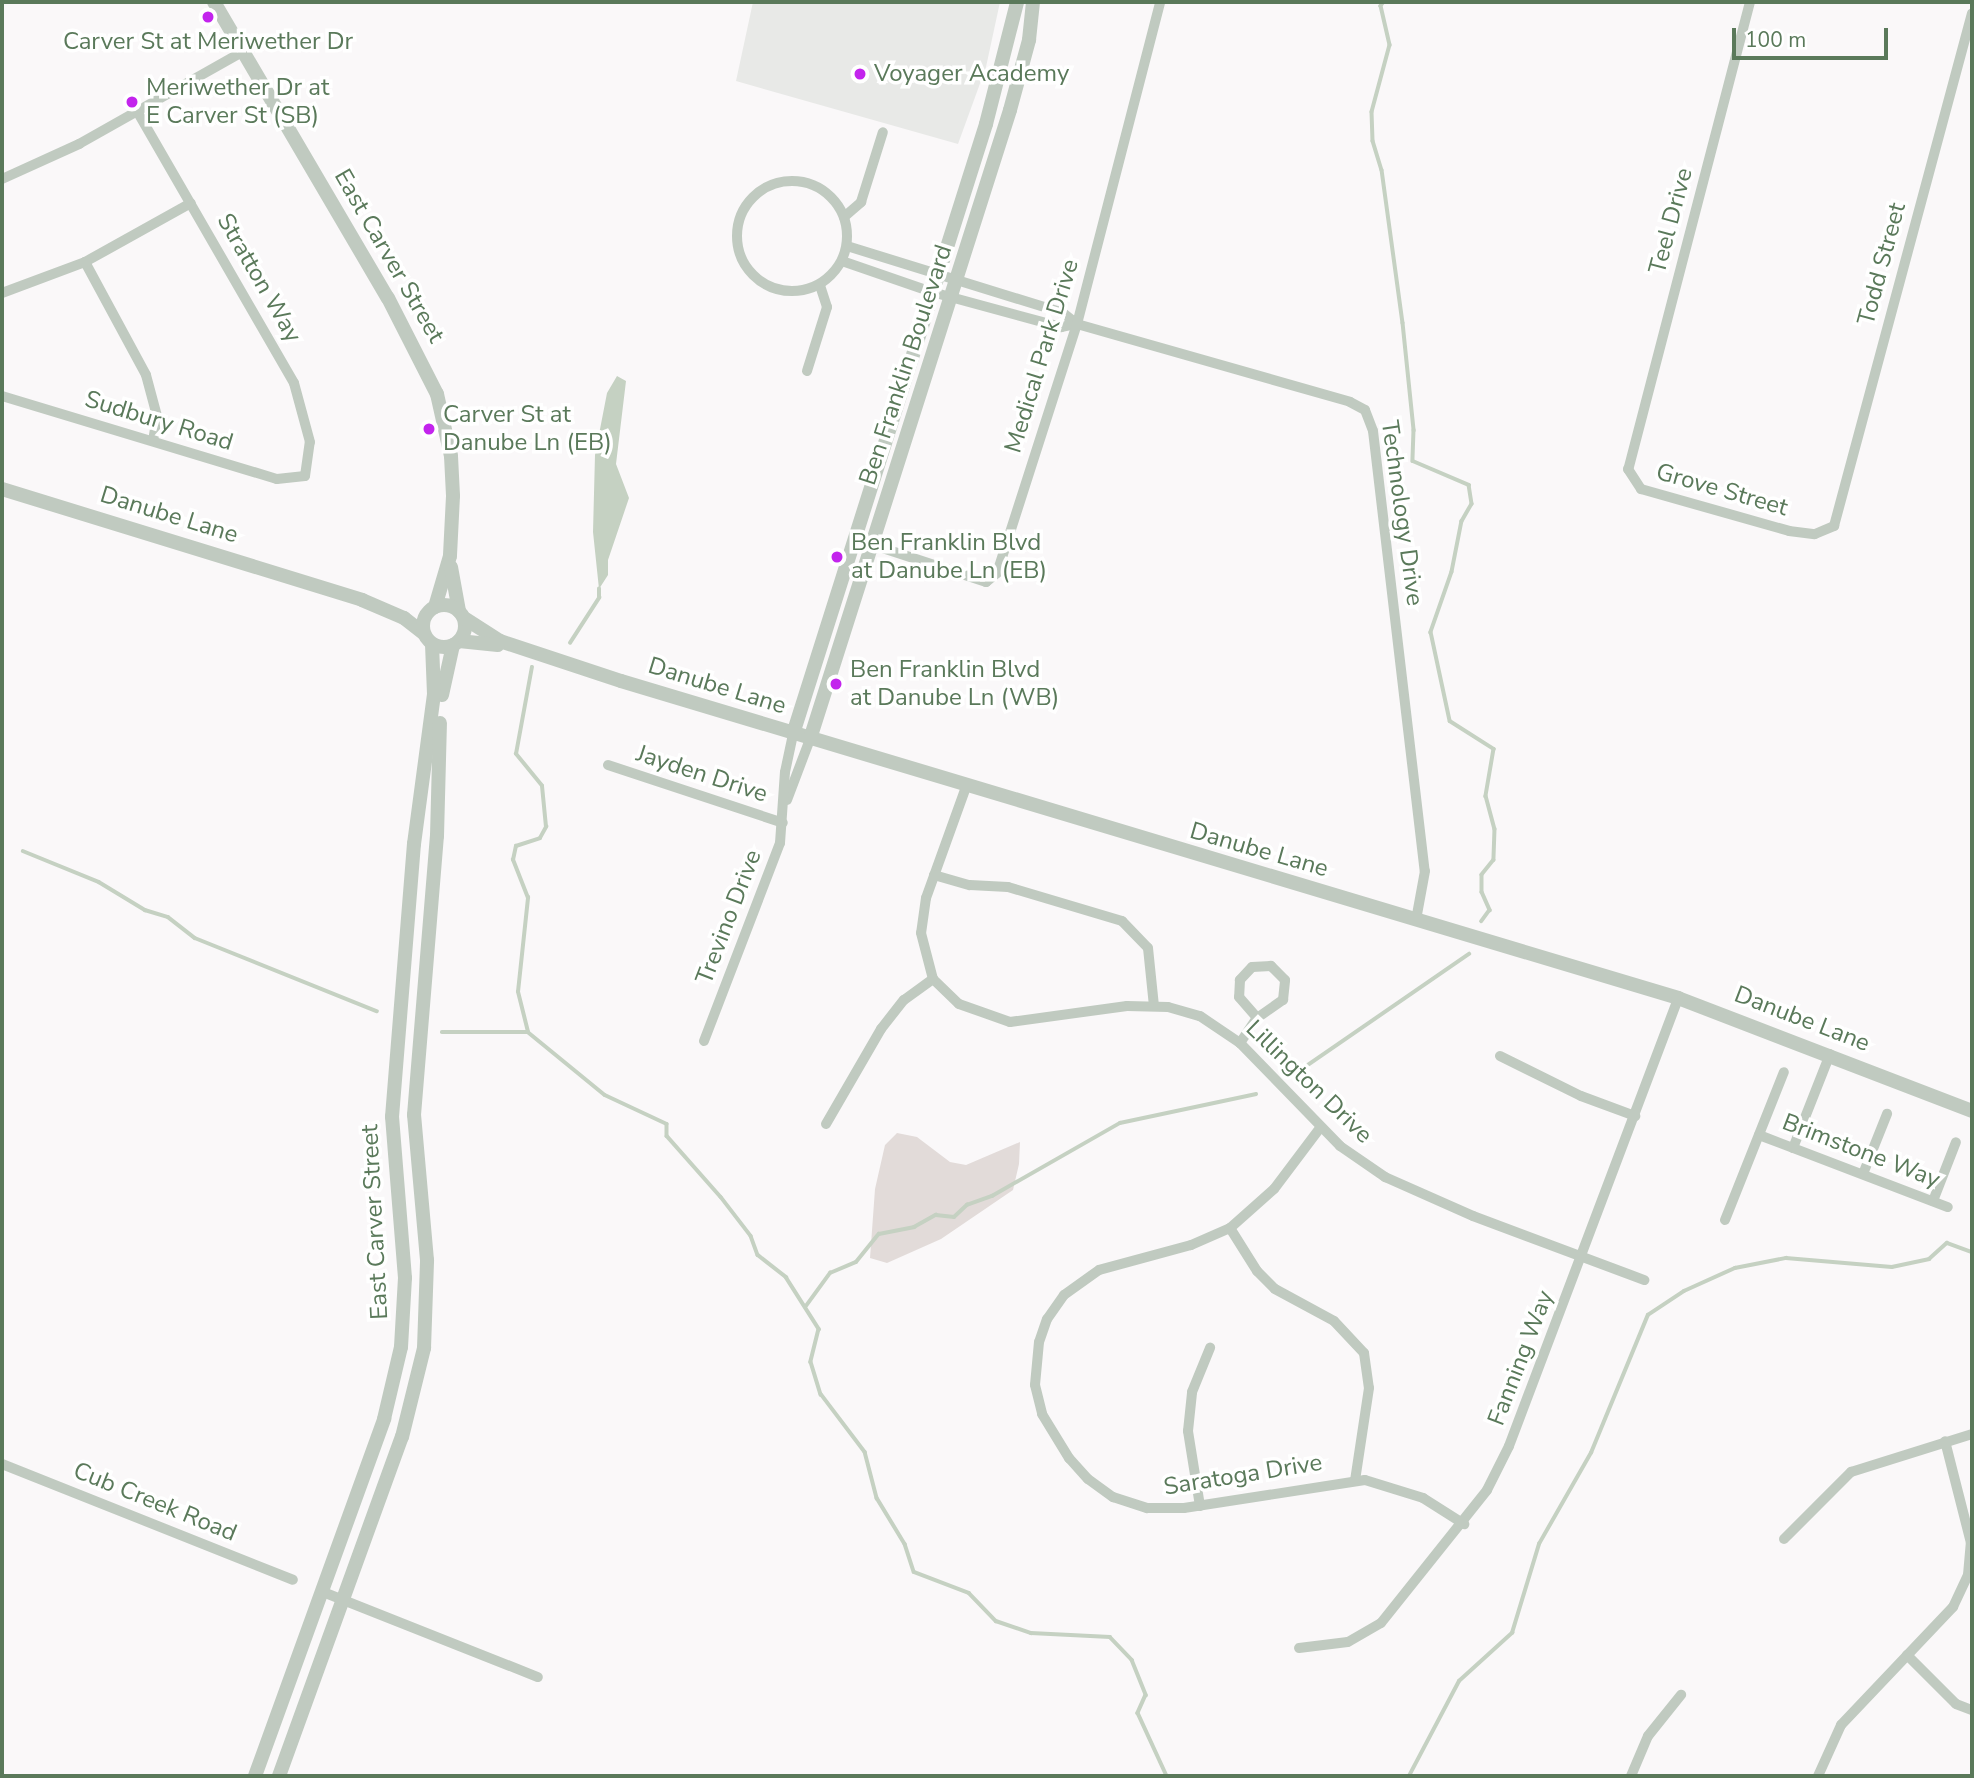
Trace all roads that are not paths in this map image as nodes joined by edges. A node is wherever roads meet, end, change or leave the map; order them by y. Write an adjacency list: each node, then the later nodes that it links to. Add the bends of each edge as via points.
1 (214, 2): 7 (street, East Carver Street)
2 (1017, 2): 16 (street, Ben Franklin Boulevard, via 1004,65)
3 (1034, 2): 17 (street, Ben Franklin Boulevard, via 1023,69)
4 (1160, 2): 22 (street, Medical Park Drive)
5 (1750, 2): 26 (street, Teel Drive)
6 (1972, 13): 29 (street, Todd Street)
7 (244, 51): 8 (street); 32 (street, East Carver Street, via 430,376 451,456)
8 (137, 111): 10 (street, via 48,160); 11 (street, Stratton Way)
9 (883, 132): 12 (street, via 861,202)
10 (2, 179)
11 (191, 203): 15 (street); 27 (street, Stratton Way, via 294,383 310,442)
12 (844, 217): 13 (street); 18 (street, via 830,195 795,181 770,185 743,212 738,249 759,281 782,291)
13 (847, 246): 14 (street); 16 (street, Technology Drive)
14 (842, 261): 18 (street); 19 (street, Technology Drive)
15 (85, 262): 20 (street); 25 (street, via 146,375 157,416)
16 (939, 273): 17 (street, Technology Drive); 19 (street, Ben Franklin Boulevard)
17 (956, 280): 21 (street, Ben Franklin Boulevard); 22 (street, Technology Drive, via 1063,313)
18 (820, 285): 23 (street, via 827,307)
19 (932, 292): 21 (street, Technology Drive); 30 (street, Ben Franklin Boulevard)
20 (2, 293)
21 (951, 296): 22 (street, Technology Drive, via 1061,327); 31 (street, Ben Franklin Boulevard)
22 (1077, 324): 31 (street, Medical Park Drive, via 1001,564 991,580); 46 (street, Technology Drive, via 1348,401 1369,417 1426,871)
23 (807, 371)
24 (2, 396): 25 (street, Sudbury Road)
25 (153, 440): 27 (street, Sudbury Road, via 277,479)
26 (1632, 450): 29 (street, Grove Street, via 1628,468 1641,489 1789,531 1815,534)
27 (305, 476)
28 (2, 489): 33 (street, Danube Lane)
29 (1834, 526)
30 (855, 539): 31 (street, Medical Park Drive); 39 (street, Ben Franklin Boulevard)
31 (873, 545): 40 (street, Ben Franklin Boulevard)
32 (450, 555): 34 (street, East Carver Street); 35 (street, East Carver Street)
33 (362, 600): 34 (street, Danube Lane); 36 (street, Danube Lane, via 404,618)
34 (432, 608): 35 (street, via 447,605); 36 (street)
35 (462, 615): 37 (street, via 465,631); 38 (street, Danube Lane)
36 (428, 638): 37 (street); 80 (street, East Carver Street, via 432,722 414,844 392,1117 405,1269 404,1330 387,1409)
37 (456, 643): 38 (street, Danube Lane); 81 (street, East Carver Street, via 447,659 440,721 437,836 414,1115 427,1259 426,1328 411,1409)
38 (527, 651): 39 (street, Danube Lane)
39 (793, 733): 40 (street, Danube Lane); 43 (street, Trevino Drive, via 785,772)
40 (810, 739): 42 (street, Danube Lane); 43 (street, Trevino Drive)
41 (608, 765): 44 (street, Jayden Drive)
42 (966, 787): 45 (street); 46 (street, Danube Lane)
43 (785, 806): 44 (street, Trevino Drive)
44 (783, 823): 51 (street, Trevino Drive, via 769,878)
45 (934, 875): 47 (street, via 921,933); 49 (street, via 970,885 1008,887 1122,921 1149,948)
46 (1416, 920): 48 (street, Danube Lane)
47 (933, 979): 49 (street, Lillington Drive, via 959,1004 1010,1023); 59 (street, via 904,1000 881,1028)
48 (1678, 998): 53 (street, Danube Lane); 58 (street, Fanning Way)
49 (1154, 1006): 52 (street, Lillington Drive, via 1200,1016)
50 (1257, 1018): 50 (street, via 1239,997 1240,980 1252,967 1272,966 1285,980 1287,990 1277,1006); 52 (street)
51 (704, 1041)
52 (1240, 1043): 60 (street, Lillington Drive)
53 (1830, 1054): 56 (street, Danube Lane); 63 (street)
54 (1500, 1056): 58 (street, via 1581,1096)
55 (1784, 1072): 61 (street)
56 (1972, 1111)
57 (1886, 1114): 64 (street)
58 (1635, 1116): 69 (street, Fanning Way)
59 (826, 1124)
60 (1320, 1128): 68 (street, Saratoga Drive, via 1274,1189); 69 (street, Lillington Drive, via 1363,1162 1404,1186)
61 (1759, 1135): 63 (street, Brimstone Way); 67 (street)
62 (1956, 1142): 65 (street)
63 (1793, 1148): 64 (street, Brimstone Way)
64 (1863, 1174): 65 (street, Brimstone Way)
65 (1933, 1201): 66 (street, Brimstone Way)
66 (1948, 1207)
67 (1725, 1220)
68 (1230, 1228): 75 (street, via 1275,1289 1334,1321 1364,1353 1369,1388); 76 (street, Saratoga Drive, via 1085,1278 1046,1320 1036,1362 1035,1385 1046,1426 1088,1479 1113,1497 1147,1508)
69 (1582, 1257): 70 (street, Lillington Drive); 77 (street, Fanning Way, via 1509,1446)
70 (1644, 1280)
71 (1210, 1348): 76 (street, via 1192,1392 1188,1432)
72 (1972, 1434): 73 (street)
73 (1945, 1441): 78 (street, via 1851,1472); 83 (street, via 1970,1543 1968,1575 1953,1607)
74 (2, 1464): 79 (street, Cub Creek Road)
75 (1355, 1481): 76 (street, Saratoga Drive); 77 (street, Saratoga Drive, via 1381,1483 1423,1498)
76 (1200, 1506)
77 (1464, 1524): 82 (street, Fanning Way, via 1381,1623 1348,1642)
78 (1784, 1539)
79 (293, 1580)
80 (323, 1592): 81 (street); 88 (street, East Carver Street)
81 (344, 1600): 84 (street); 89 (street, East Carver Street)
82 (1299, 1648)
83 (1907, 1656): 86 (street, via 1956,1704); 90 (street, via 1841,1725)
84 (538, 1677)
85 (1681, 1695): 87 (street, via 1648,1735)
86 (1972, 1710)
87 (1635, 1775)
88 (255, 1776)
89 (279, 1776)
90 (1818, 1776)

